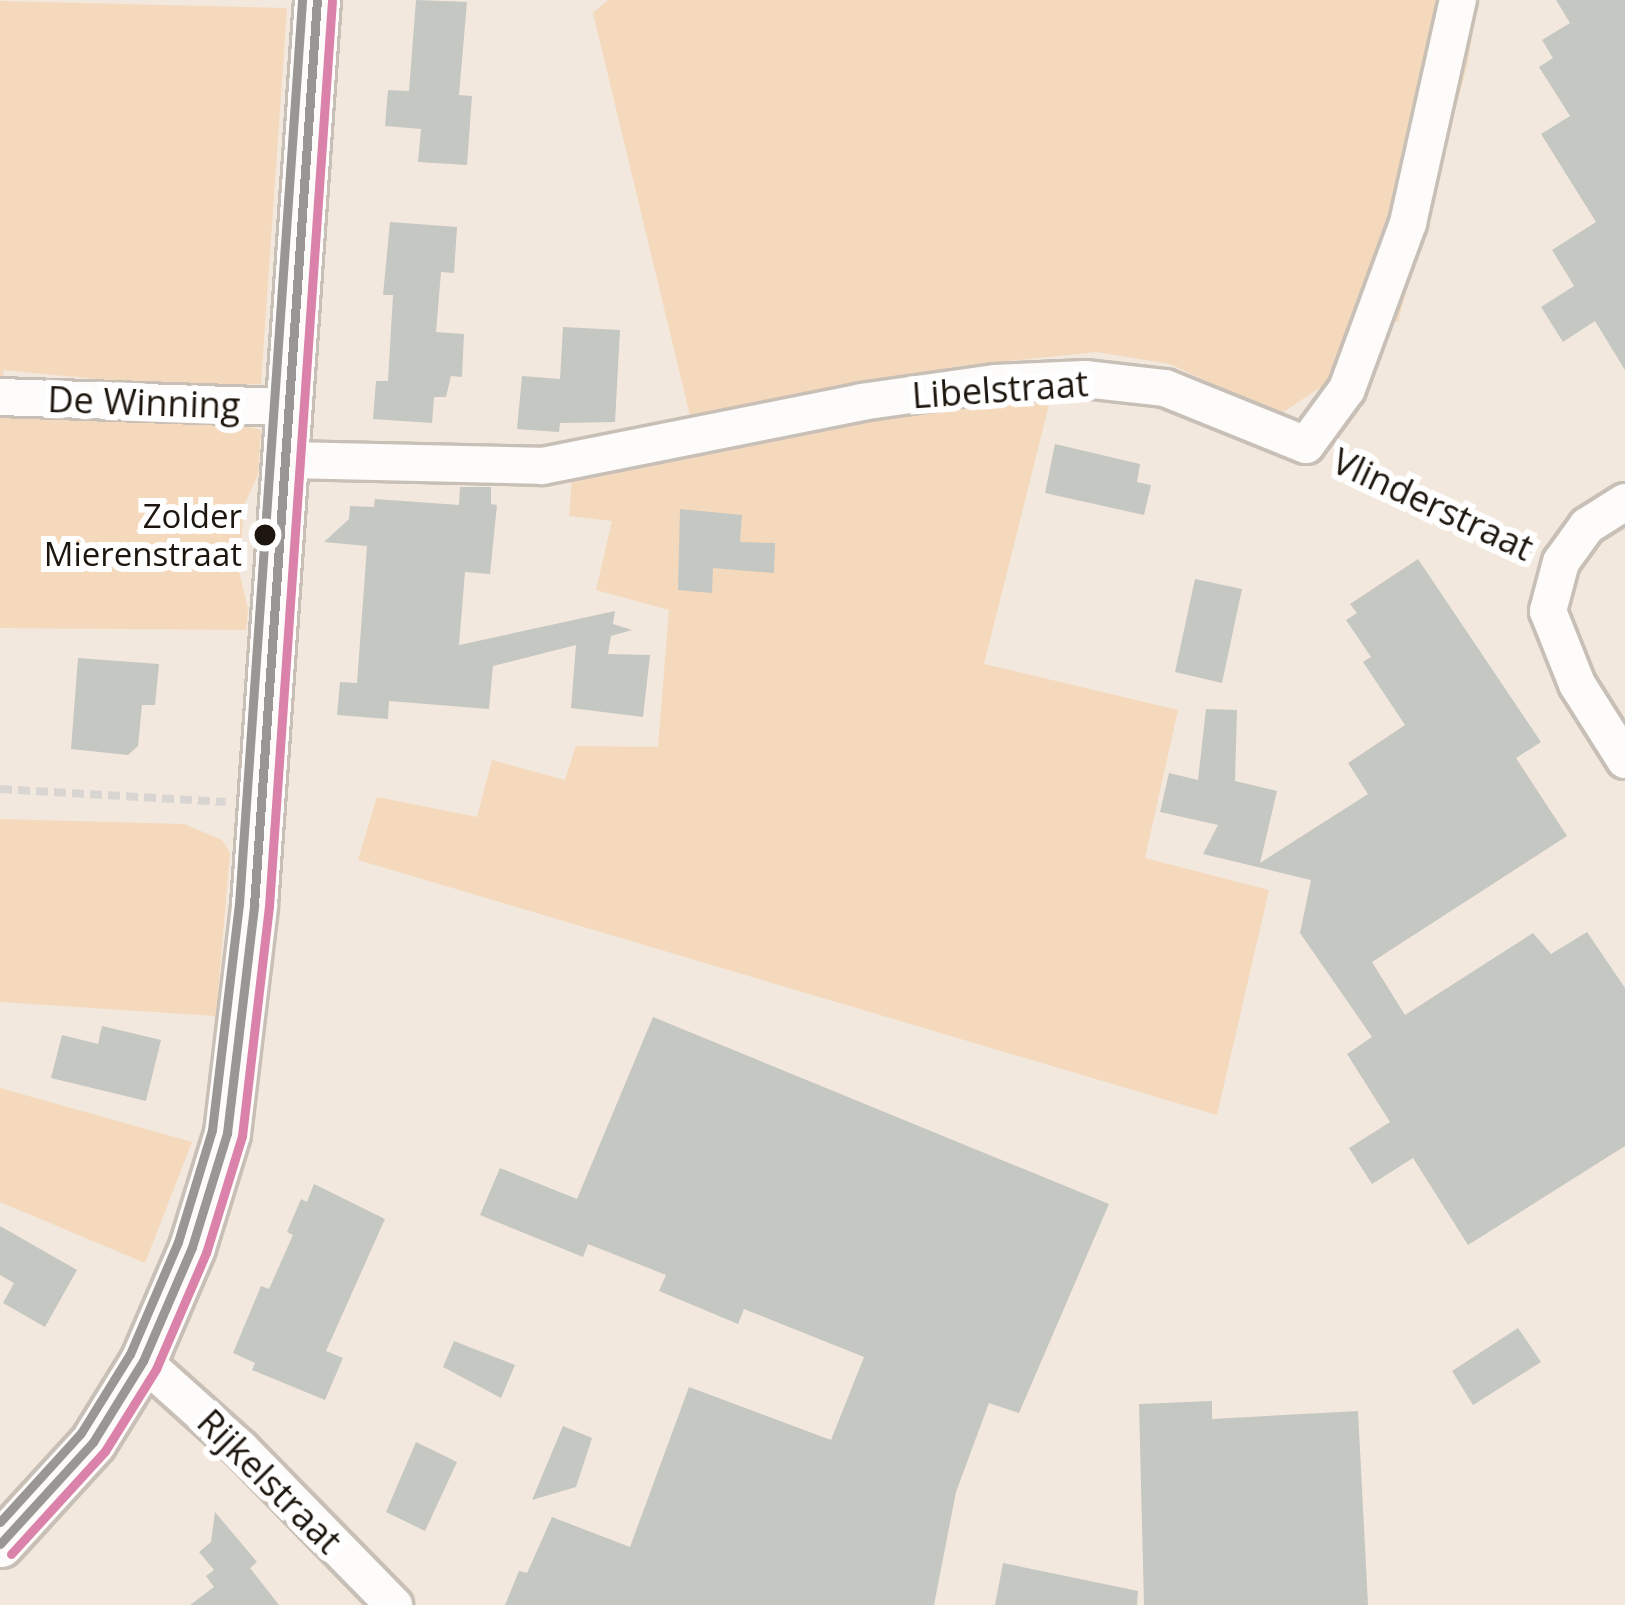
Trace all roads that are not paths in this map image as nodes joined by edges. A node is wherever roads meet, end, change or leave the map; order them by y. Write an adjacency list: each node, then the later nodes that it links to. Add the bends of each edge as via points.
1 (316, 0): 4 (street)
2 (1458, 0): 5 (street, Libelstraat, via 1408,223 1347,389 1306,445 1165,388 1085,379 861,402 542,466)
3 (0, 397): 4 (street, De Winning)
4 (288, 406): 5 (street)
5 (286, 460): 8 (street, via 227,1133 192,1247)
6 (1625, 502): 7 (street, Vlinderstraat, via 1587,526 1561,562 1548,611 1577,684)
7 (1625, 760)
8 (143, 1360): 9 (street, via 93,1442); 10 (street, Rijkelstraat)
9 (0, 1544)
10 (394, 1605)

